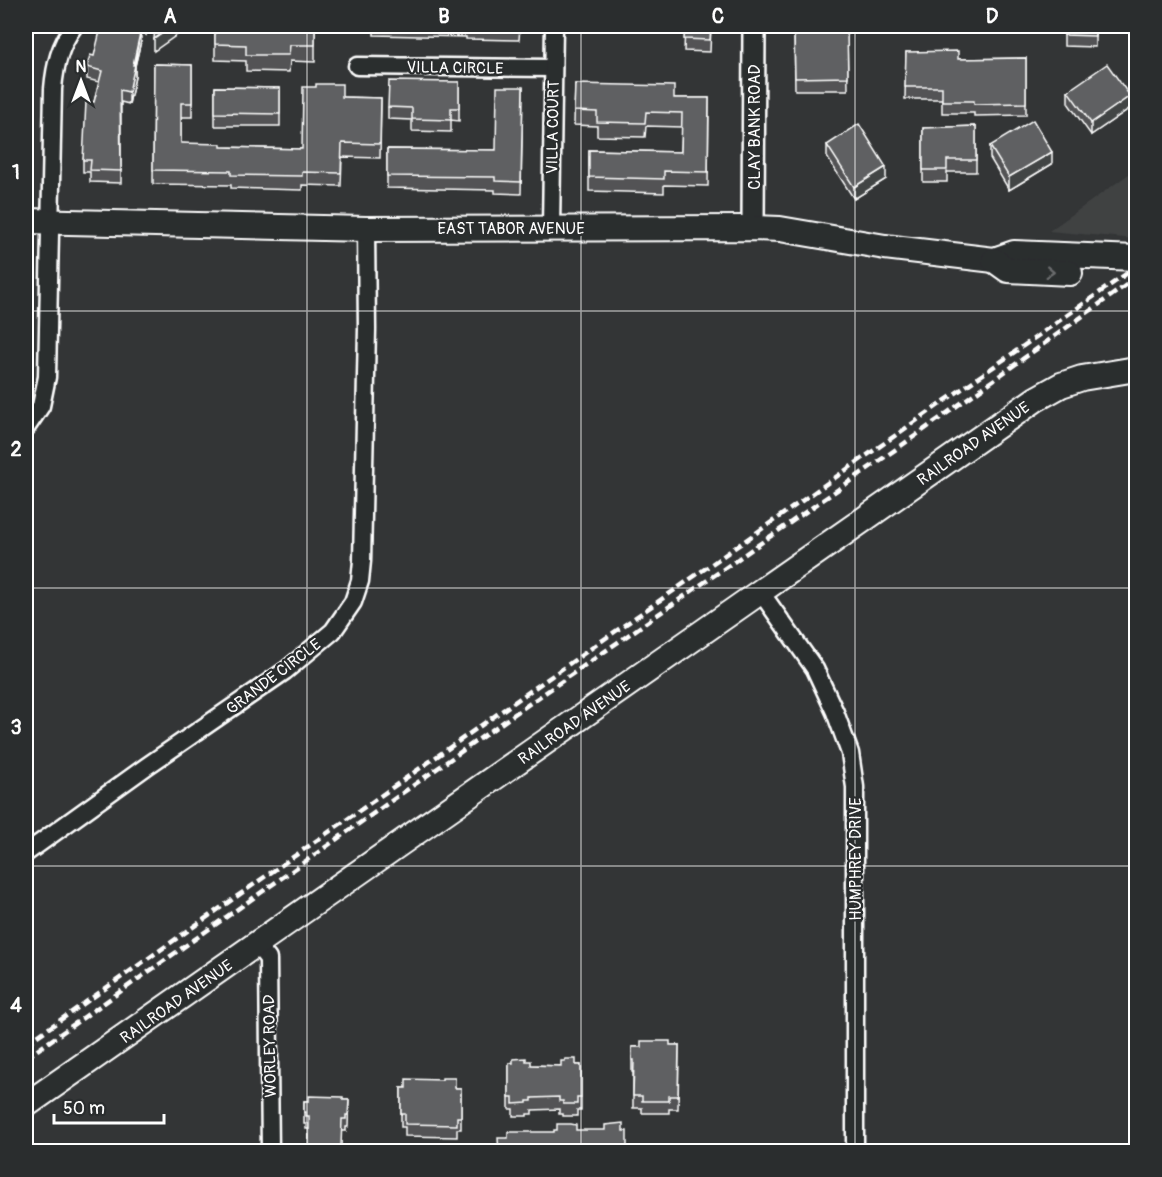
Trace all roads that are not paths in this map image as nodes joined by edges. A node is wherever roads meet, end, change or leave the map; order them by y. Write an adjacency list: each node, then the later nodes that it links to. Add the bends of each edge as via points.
1 (74, 26): 7 (street, via 56,63)
2 (554, 26): 5 (street, VILLA COURT)
3 (754, 26): 9 (street, CLAY BANK ROAD)
4 (357, 66): 5 (street, VILLA CIRCLE)
5 (553, 68): 8 (street, VILLA COURT)
6 (26, 220): 7 (main road, EAST TABOR AVENUE)
7 (51, 221): 10 (main road, EAST TABOR AVENUE); 15 (street, via 47,377 41,406)
8 (551, 228): 9 (main road, EAST TABOR AVENUE); 10 (main road, EAST TABOR AVENUE)
9 (753, 228): 12 (main road, EAST TABOR AVENUE)
10 (366, 229): 17 (street, GRANDE CIRCLE, via 362,561 353,602 333,631 285,671)
11 (1137, 258): 12 (main road, EAST TABOR AVENUE, via 1014,253)
12 (994, 260): 13 (main road, EAST TABOR AVENUE, one-way to 13, via 1008,270)
13 (1137, 274)
14 (1137, 369): 16 (main road, RAILROAD AVENUE, via 1082,378 1036,399)
15 (26, 428)
16 (760, 591): 18 (main road, RAILROAD AVENUE); 21 (street, HUMPHREY DRIVE, via 815,669 850,753 855,787)
17 (26, 853)
18 (257, 945): 19 (main road, RAILROAD AVENUE); 20 (street, WORLEY ROAD, via 268,959)
19 (26, 1105)
20 (270, 1152)
21 (855, 1152)

